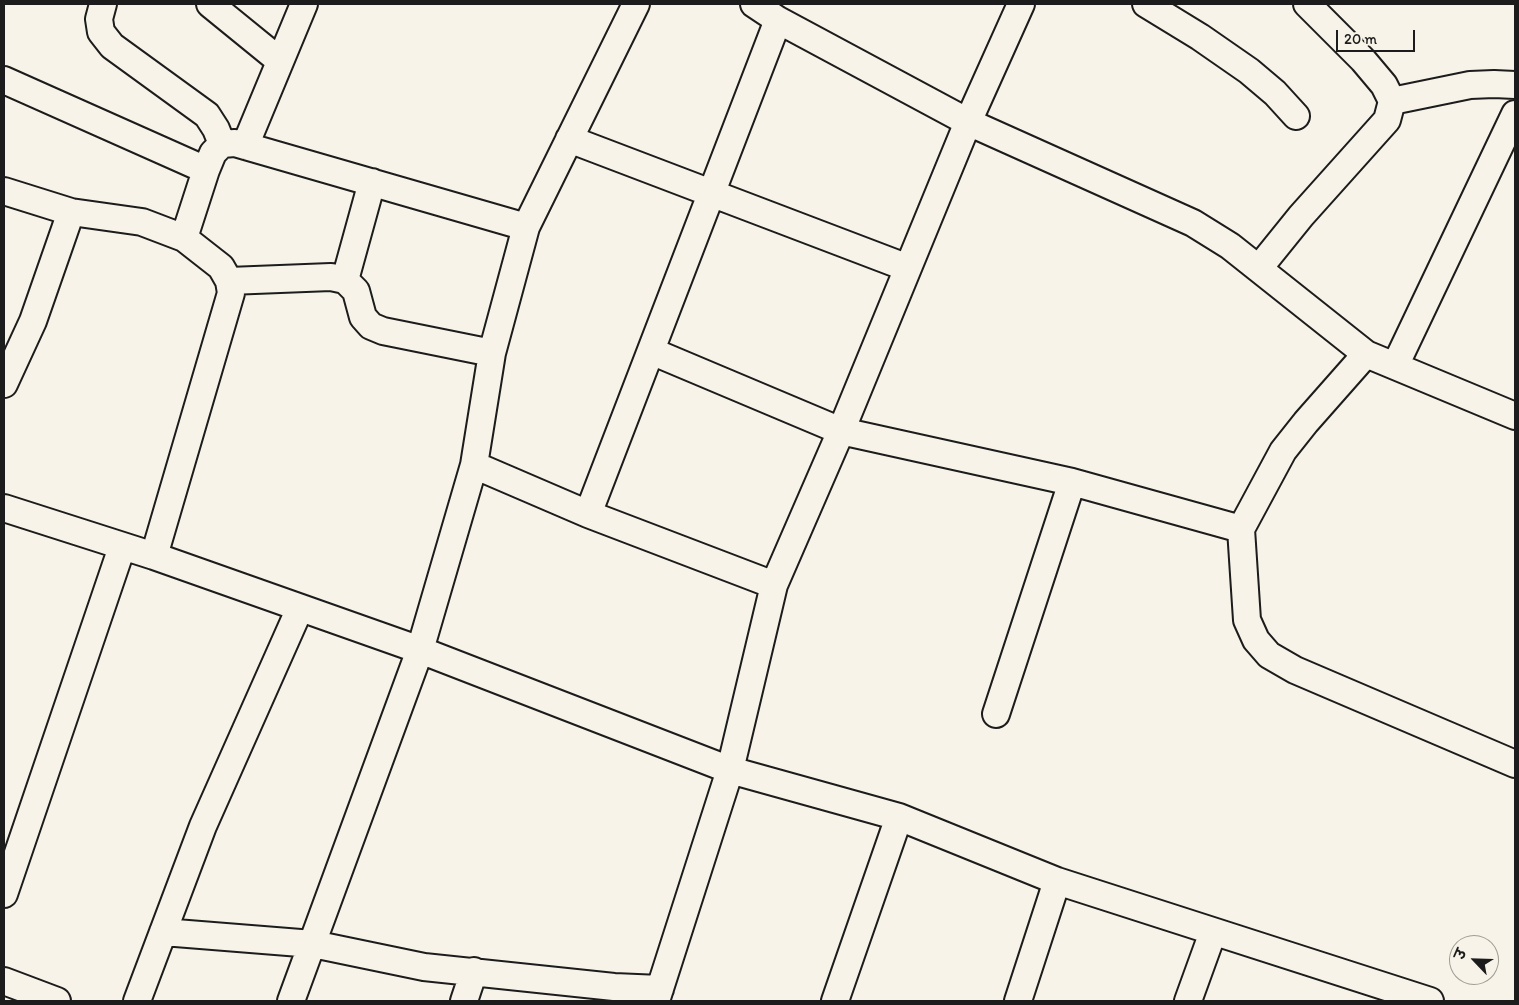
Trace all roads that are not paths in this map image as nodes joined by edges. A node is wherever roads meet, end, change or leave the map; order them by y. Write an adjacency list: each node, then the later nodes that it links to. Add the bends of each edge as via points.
1 (103, 4): 18 (street, via 99,19 101,32 112,46 207,115)
2 (210, 4): 10 (street)
3 (304, 4): 10 (street)
4 (636, 4): 17 (street)
5 (754, 4): 9 (street)
6 (1021, 4): 16 (street)
7 (1146, 4): 15 (street, via 1249,70)
8 (1307, 4): 13 (street, via 1363,60 1384,85)
9 (778, 20): 16 (street); 22 (street)
10 (280, 61): 18 (street)
11 (4, 80): 19 (street)
12 (1515, 85): 13 (street, via 1470,85)
13 (1392, 101): 27 (street, via 1387,120)
14 (1515, 114): 33 (street)
15 (1296, 116)
16 (968, 122): 26 (street); 27 (street, via 1193,223)
17 (569, 140): 22 (street); 24 (street)
18 (234, 145): 19 (street, via 213,153); 20 (street)
19 (206, 170): 25 (street)
20 (372, 182): 24 (street); 28 (street)
21 (4, 191): 23 (street)
22 (711, 194): 26 (street); 30 (street)
23 (71, 212): 25 (street, via 142,222); 34 (street, via 32,321)
24 (526, 227): 31 (street)
25 (184, 238): 29 (street, via 221,267)
26 (908, 268): 36 (street)
27 (1259, 268): 32 (street)
28 (345, 280): 29 (street, via 331,276); 31 (street, via 356,291 363,317 371,326)
29 (230, 281): 43 (street, via 230,293)
30 (651, 351): 36 (street); 40 (street)
31 (492, 353): 37 (street)
32 (1366, 354): 33 (street); 41 (street, via 1283,451)
33 (1395, 366): 35 (street)
34 (4, 384)
35 (1515, 416)
36 (841, 431): 38 (street); 44 (street)
37 (474, 465): 40 (street); 46 (street)
38 (1072, 482): 41 (street); 47 (street)
39 (4, 508): 42 (street)
40 (588, 514): 44 (street)
41 (1241, 529): 48 (street, via 1247,620 1256,640 1269,655 1295,670)
42 (122, 547): 43 (street); 52 (street)
43 (154, 556): 45 (street)
44 (774, 585): 49 (street)
45 (300, 608): 46 (street); 53 (street, via 203,826)
46 (420, 650): 49 (street); 55 (street)
47 (996, 714)
48 (1515, 764)
49 (730, 770): 50 (street); 58 (street)
50 (899, 818): 51 (street); 63 (street)
51 (1056, 881): 54 (street); 64 (street)
52 (5, 884)
53 (164, 932): 55 (street); 60 (street)
54 (1213, 932): 65 (street); 66 (street)
55 (313, 944): 56 (street, via 424,967); 61 (street)
56 (474, 971): 58 (street); 62 (street)
57 (4, 981): 59 (street)
58 (658, 995)
59 (57, 1001)
60 (137, 1001)
61 (291, 1001)
62 (464, 1001)
63 (835, 1001)
64 (1018, 1001)
65 (1188, 1001)
66 (1430, 1001)

